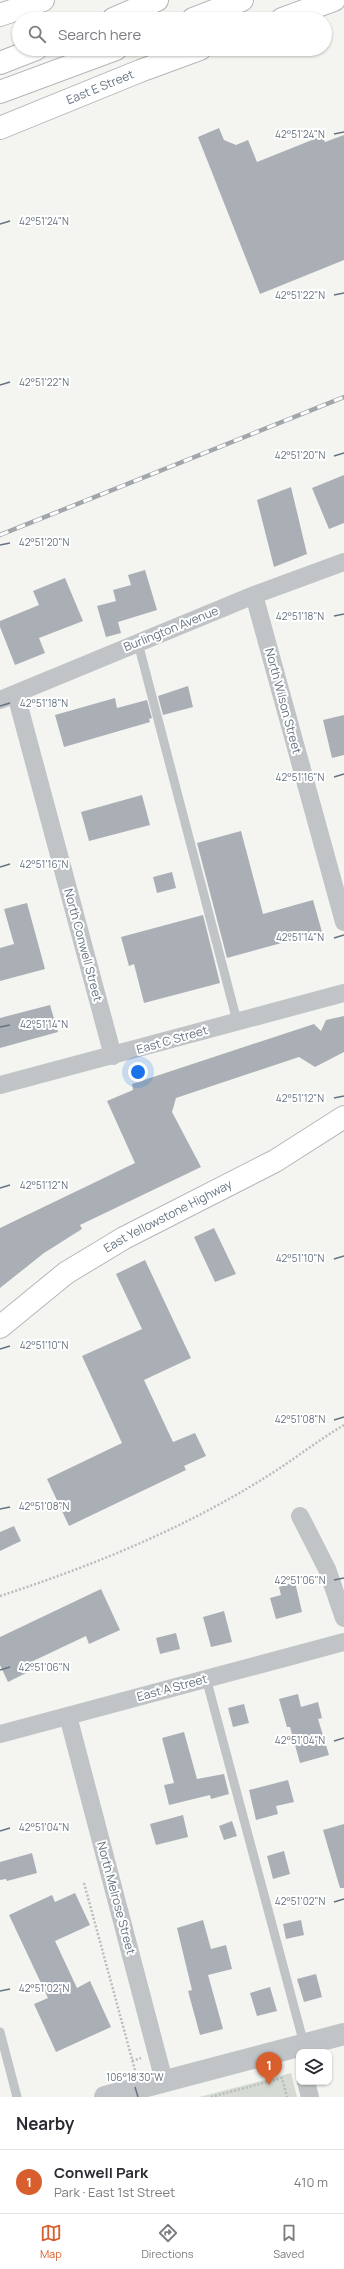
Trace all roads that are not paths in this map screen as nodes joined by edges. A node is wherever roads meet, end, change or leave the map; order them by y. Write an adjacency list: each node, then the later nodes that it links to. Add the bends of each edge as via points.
1 (40, 0): 8 (main road)
2 (157, 0): 5 (main road)
3 (242, 0): 6 (main road)
4 (334, 0): 7 (main road)
5 (128, 12)
6 (211, 12)
7 (301, 12)
8 (0, 15)
9 (12, 48): 10 (main road)
10 (0, 51)
11 (18, 56): 14 (main road)
12 (97, 56): 15 (main road)
13 (182, 56): 16 (main road, East E Street)
14 (0, 63)
15 (0, 92)
16 (0, 128)
17 (344, 562): 18 (street, Burlington Avenue)
18 (254, 595): 19 (street, Burlington Avenue); 21 (street, North Wilson Street)
19 (138, 643): 20 (street, Burlington Avenue); 23 (lane)
20 (8, 698): 24 (street, North Conwell Street)
21 (344, 922)
22 (344, 993): 23 (street, East C Street)
23 (237, 1021): 24 (street, East C Street)
24 (113, 1056): 25 (street, East C Street)
25 (0, 1085)
26 (344, 1117): 27 (main road, East Yellowstone Highway, via 275,1161 124,1238 66,1273)
27 (0, 1327)
28 (300, 1516): 29 (street, via 327,1569)
29 (344, 1618)
30 (344, 1642): 31 (street, East A Street)
31 (206, 1678): 32 (street, East A Street); 36 (lane)
32 (68, 1716): 33 (street, East A Street); 38 (street, North Melrose Street)
33 (0, 1734)
34 (0, 2032): 40 (lane)
35 (344, 2034): 36 (street)
36 (300, 2049)
37 (296, 2050): 38 (street)
38 (164, 2081): 41 (street)
39 (307, 2085): 42 (street)
40 (17, 2097)
41 (105, 2097)
42 (310, 2097)

